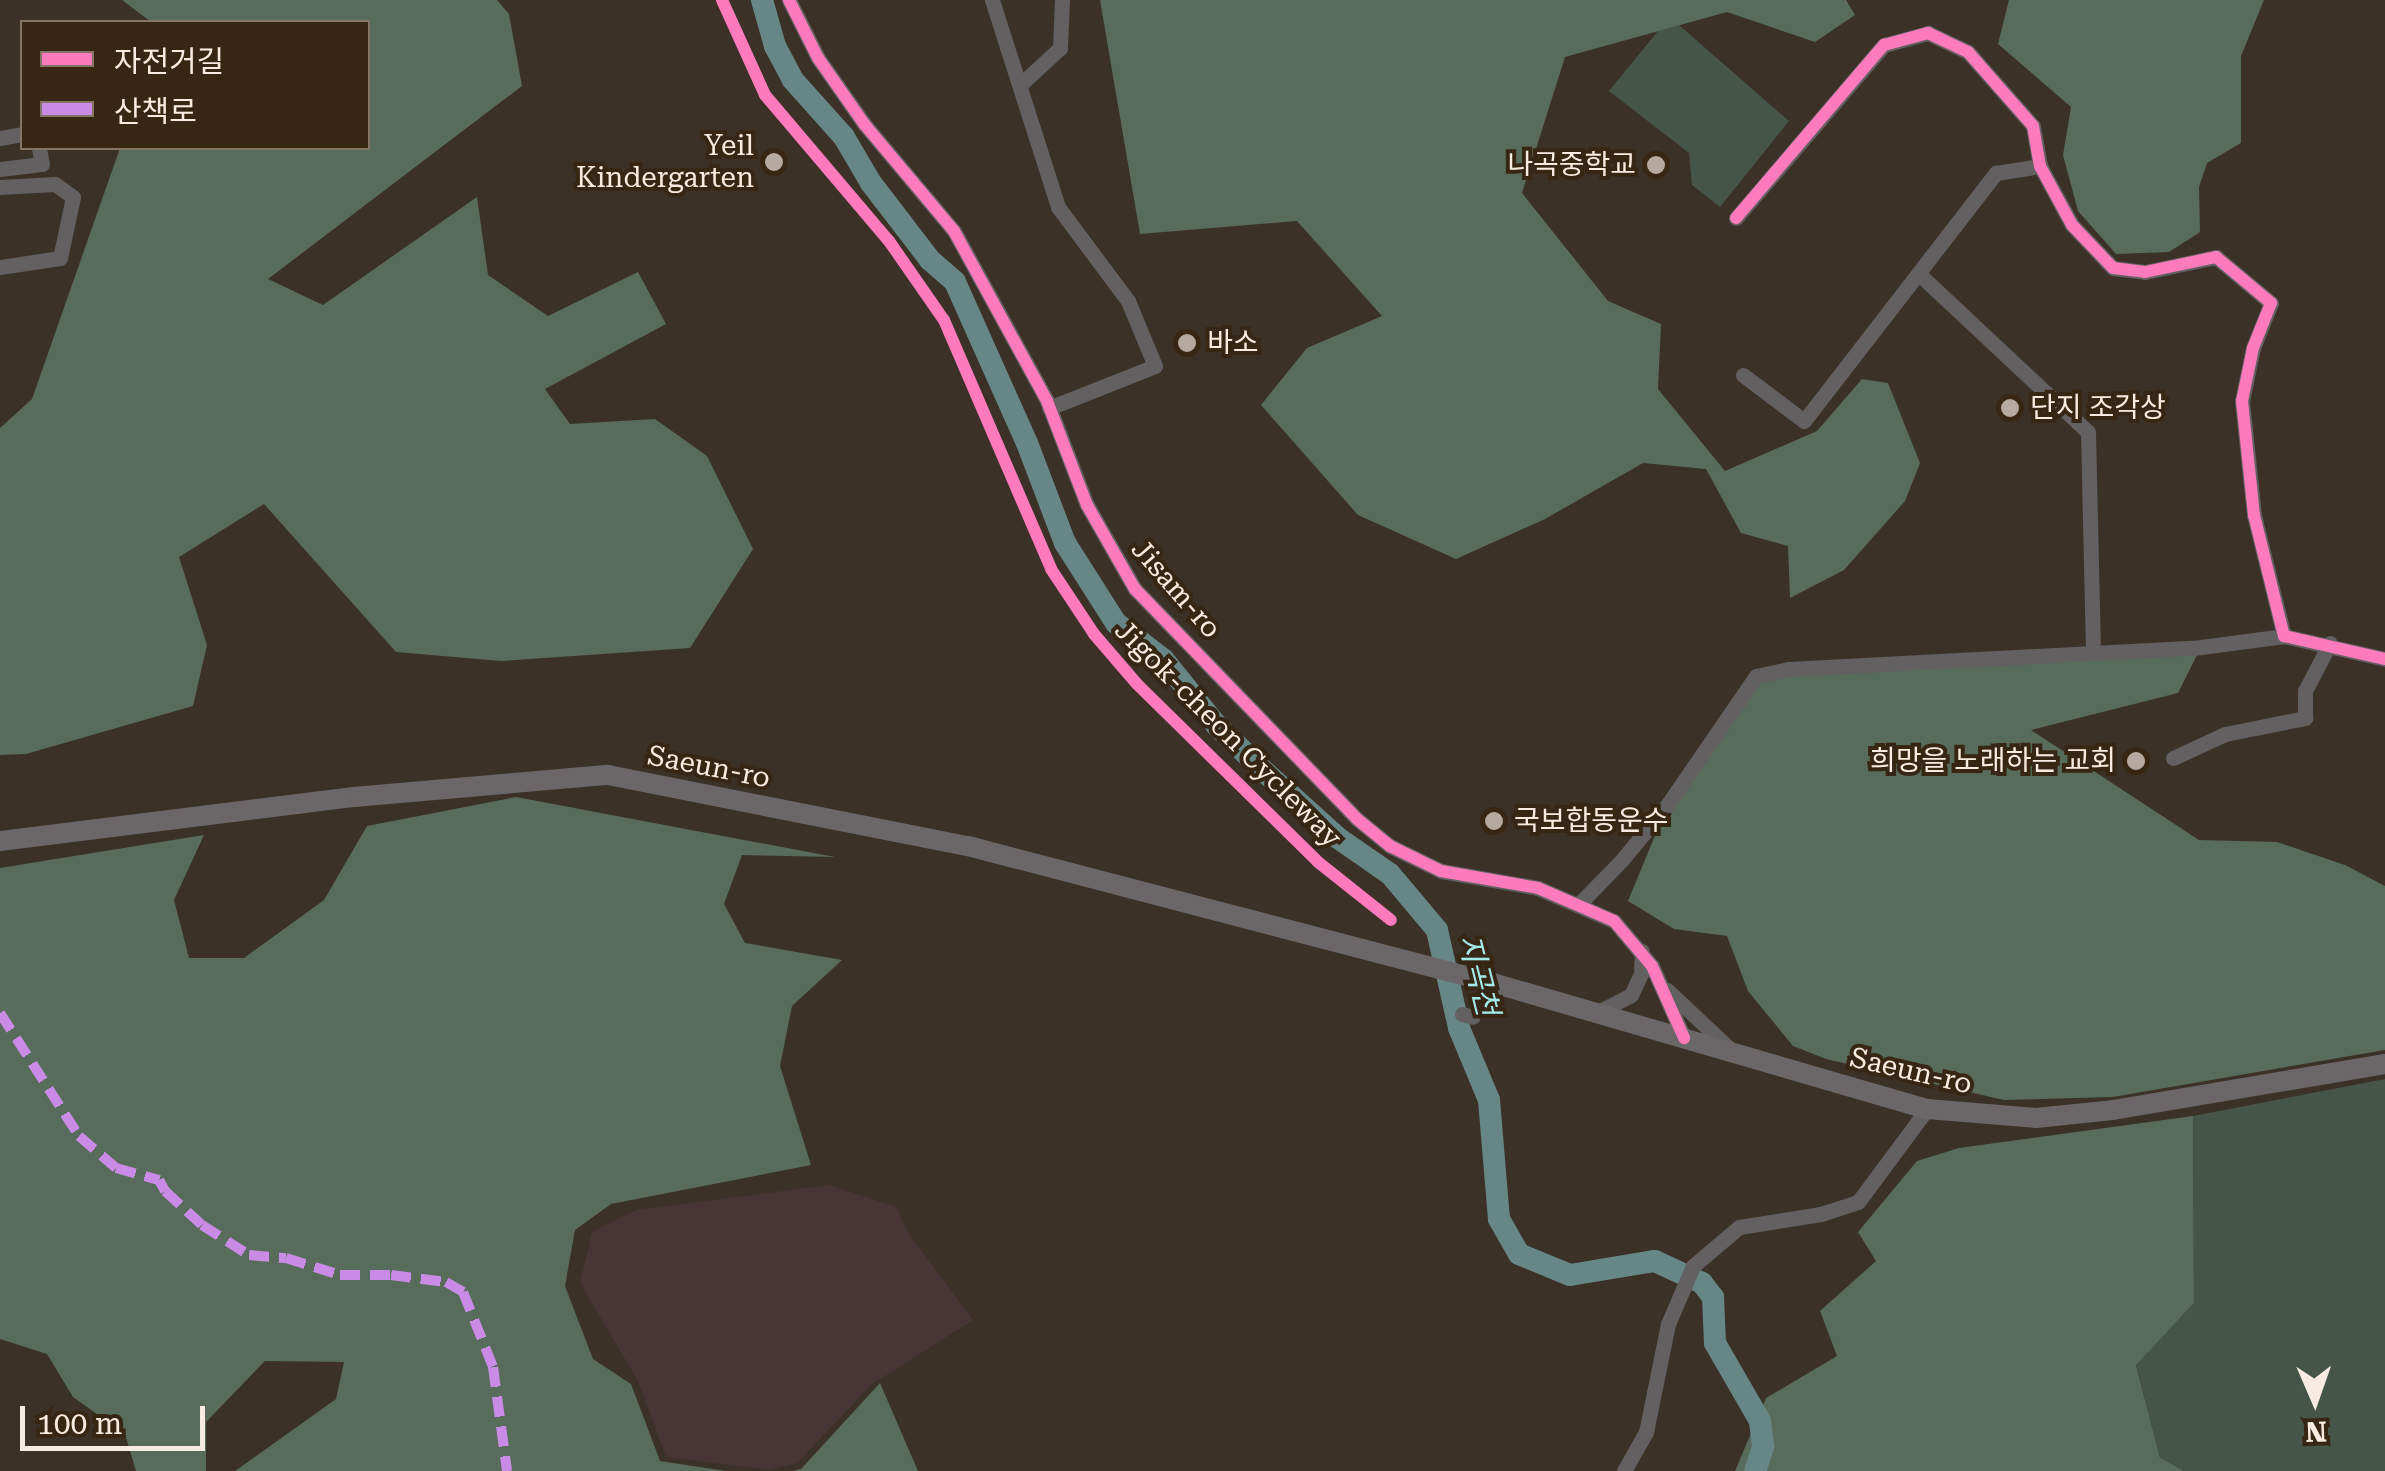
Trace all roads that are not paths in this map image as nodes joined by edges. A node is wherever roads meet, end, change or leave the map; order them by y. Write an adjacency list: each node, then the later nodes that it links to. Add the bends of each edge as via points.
1 (790, 0): 13 (street, Jisam-ro, via 818,58 954,231)
2 (992, 0): 4 (street)
3 (1062, 0): 4 (street, via 1060,48)
4 (1021, 84): 13 (street, via 1058,207 1128,300 1154,366)
5 (40, 150): 7 (street, via 42,164)
6 (2040, 166): 9 (street, via 2033,126 1968,52 1928,33 1884,45); 11 (street, via 1996,174); 14 (street, via 2072,225 2113,268 2145,272 2216,257 2271,303 2242,401 2254,515)
7 (0, 168)
8 (0, 187): 10 (street, via 55,184 73,197 60,258)
9 (1736, 218)
10 (0, 267)
11 (1920, 274): 12 (street, via 1804,421); 16 (street, via 2088,432)
12 (1743, 374)
13 (1049, 408): 20 (street, Jisam-ro, via 1086,505 1135,589 1357,819 1390,846 1441,870 1538,888)
14 (2284, 636): 15 (street); 16 (street)
15 (2330, 643): 17 (street); 18 (street, via 2305,691 2305,718 2224,734)
16 (2092, 653): 20 (street, via 1756,676 1668,804)
17 (2385, 659)
18 (2174, 758)
19 (0, 841): 23 (main road, Saeun-ro, via 354,797 608,775 968,846)
20 (1578, 905): 21 (street, Jisam-ro, via 1614,921)
21 (1642, 950): 22 (street, Jisam-ro); 23 (street, via 1631,995)
22 (1664, 988): 24 (street, Jisam-ro); 25 (street)
23 (1596, 1012): 24 (main road, Saeun-ro)
24 (1684, 1038): 25 (main road, Saeun-ro)
25 (1733, 1052): 27 (main road, Saeun-ro)
26 (2385, 1064): 27 (main road, Saeun-ro, via 2036,1118)
27 (1927, 1109): 28 (street, via 1858,1202 1739,1227 1692,1266 1668,1324 1646,1432)
28 (1624, 1471)

